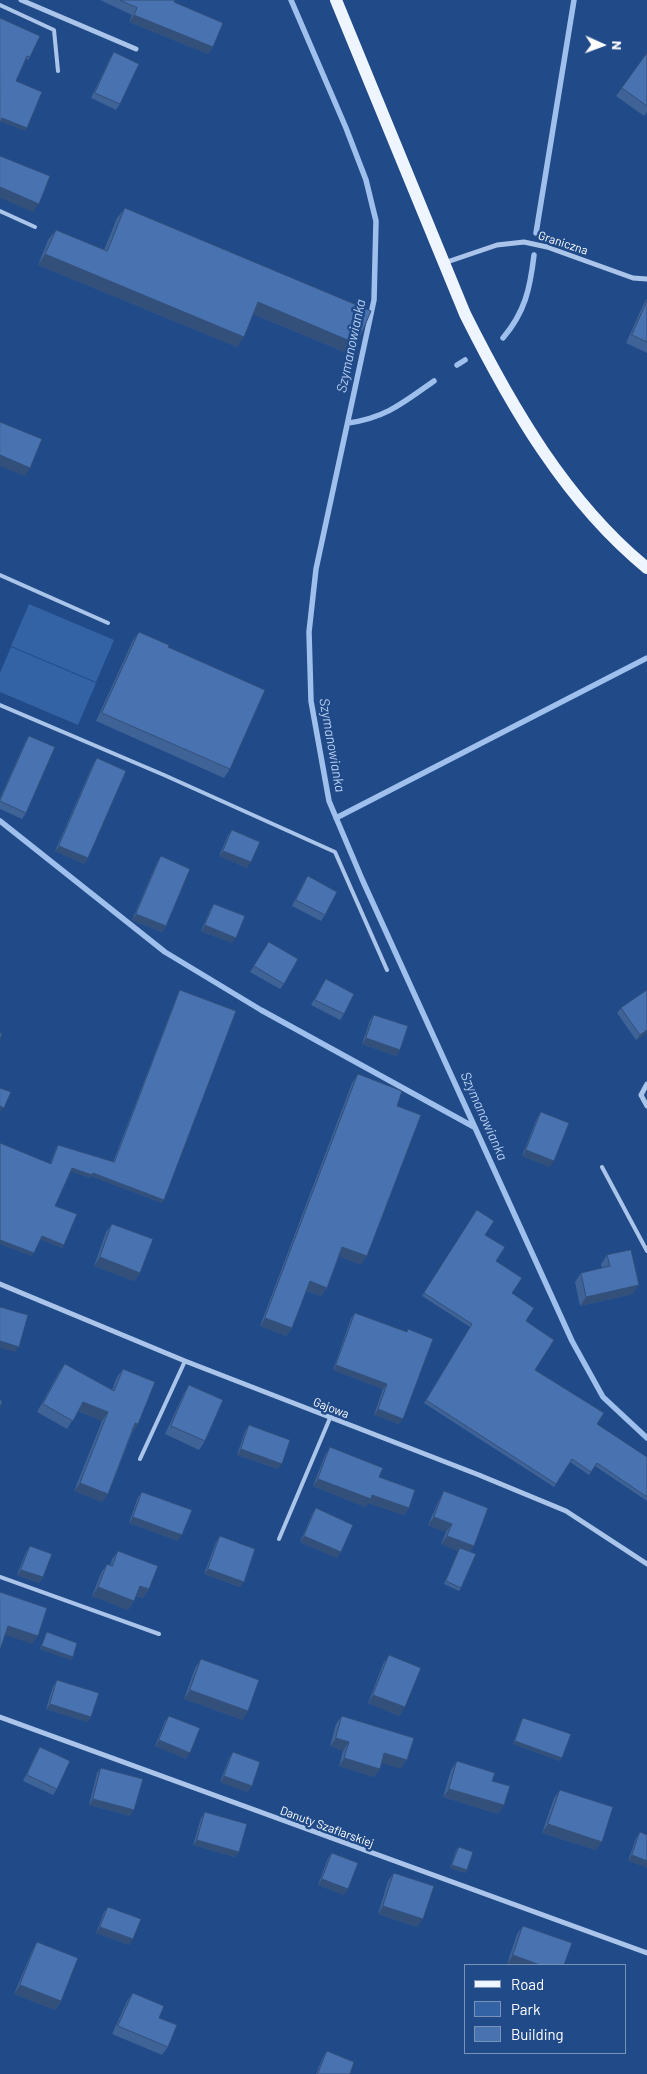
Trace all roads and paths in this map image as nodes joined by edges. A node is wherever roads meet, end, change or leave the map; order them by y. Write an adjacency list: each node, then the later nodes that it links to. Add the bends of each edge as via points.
1 (21, 0): 4 (street)
2 (336, 0): 8 (main road)
3 (0, 5): 5 (lane, via 54,30)
4 (136, 48)
5 (58, 71)
6 (0, 211): 7 (lane)
7 (35, 226)
8 (444, 263): 9 (street, Graniczna, via 497,245 524,242 633,278); 10 (main road, via 489,362 546,455 584,504)
9 (647, 279)
10 (647, 568)
11 (0, 575): 12 (lane)
12 (108, 623)
13 (0, 705): 14 (lane, via 335,852)
14 (387, 970)
15 (647, 1084): 16 (street, via 641,1095)
16 (647, 1106)
17 (602, 1167): 18 (lane)
18 (647, 1251)
19 (0, 1284): 20 (street, Gajowa)
20 (185, 1361): 21 (street, Gajowa); 22 (lane)
21 (330, 1418): 23 (lane); 24 (street, Gajowa, via 566,1511)
22 (140, 1459)
23 (279, 1539)
24 (647, 1564)
25 (0, 1577): 26 (lane)
26 (159, 1634)
27 (0, 1717): 28 (street, Danuty Szaflarskiej)
28 (647, 1953)

